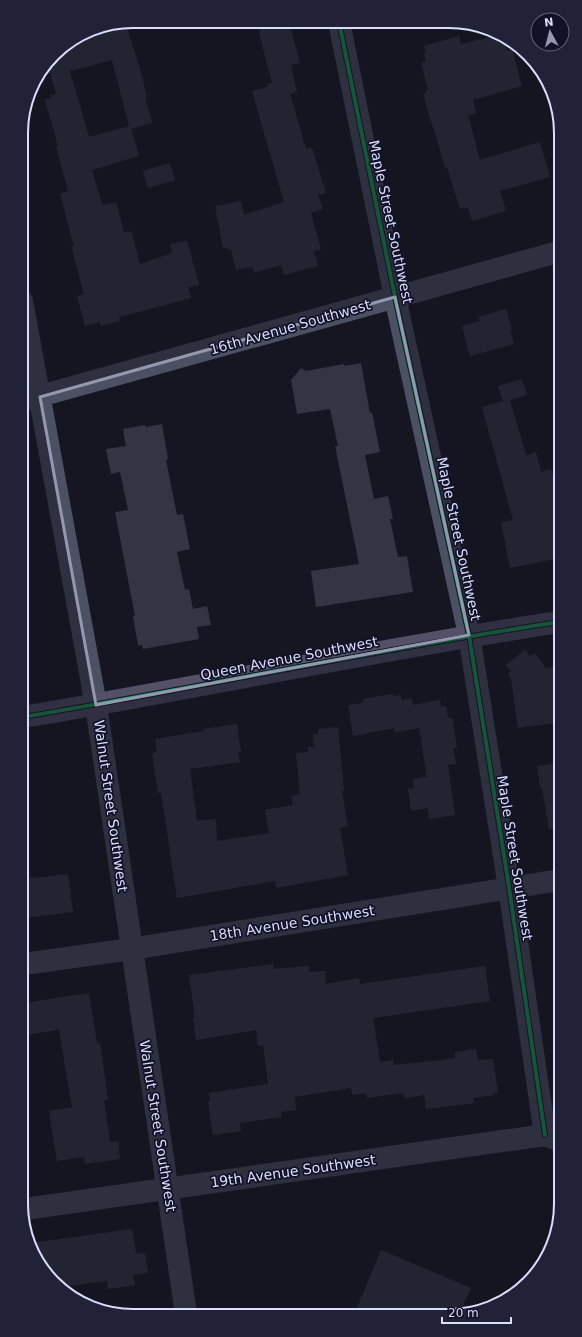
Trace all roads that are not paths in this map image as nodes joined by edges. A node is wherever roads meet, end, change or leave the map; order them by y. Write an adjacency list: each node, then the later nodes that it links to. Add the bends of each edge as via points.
1 (341, 28): 3 (street, Maple Street Southwest)
2 (554, 253): 3 (street, 16th Avenue Southwest)
3 (395, 297): 5 (street, 16th Avenue Southwest); 7 (street, Maple Street Southwest)
4 (28, 366): 5 (street, Walnut Street Southwest)
5 (31, 399): 8 (street, Walnut Street Southwest)
6 (554, 623): 7 (main road, Queen Avenue Southwest)
7 (469, 636): 8 (main road, Queen Avenue Southwest); 11 (street, Maple Street Southwest)
8 (96, 705): 9 (main road, Queen Avenue Southwest); 12 (street, Walnut Street Southwest)
9 (28, 716)
10 (554, 881): 11 (street, 18th Avenue Southwest)
11 (509, 887): 12 (street, 18th Avenue Southwest); 14 (street, Maple Street Southwest)
12 (131, 949): 13 (street, 18th Avenue Southwest); 15 (street, Walnut Street Southwest)
13 (28, 963)
14 (553, 1138): 15 (street, 19th Avenue Southwest)
15 (168, 1188): 16 (street, 19th Avenue Southwest); 17 (street, Walnut Street Southwest)
16 (28, 1209)
17 (185, 1309)

